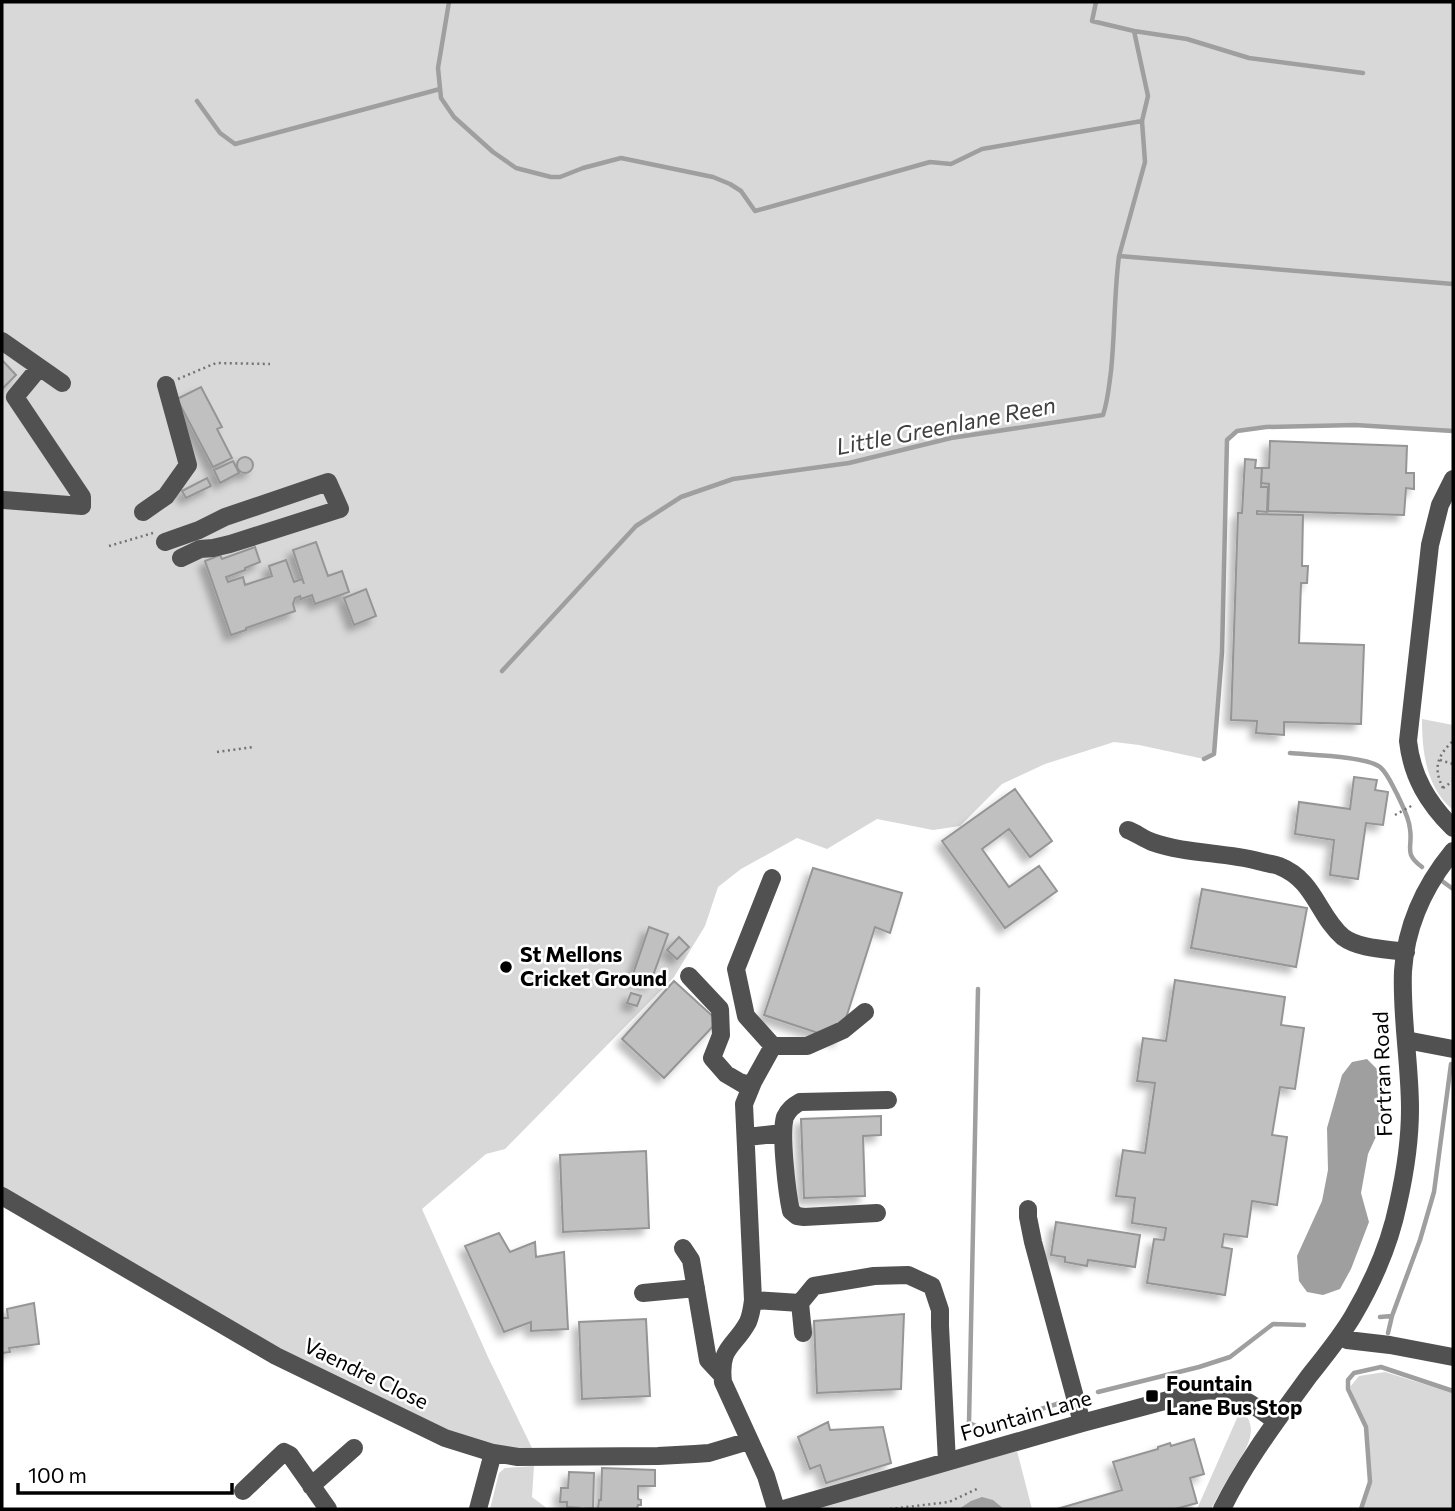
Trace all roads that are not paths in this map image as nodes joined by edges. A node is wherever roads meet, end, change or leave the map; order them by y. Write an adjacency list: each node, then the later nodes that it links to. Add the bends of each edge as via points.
1 (2, 341): 2 (street)
2 (39, 368): 3 (street); 5 (street)
3 (61, 383)
4 (166, 385): 8 (street, via 188,465 166,496)
5 (8, 397): 7 (street, via 82,497 82,506)
6 (1453, 478): 11 (street, via 1430,544 1408,741 1424,794)
7 (4, 500)
8 (143, 512)
9 (161, 537): 10 (street, via 199,530 328,482 340,509)
10 (181, 558)
11 (1453, 828)
12 (1128, 830): 15 (street, via 1182,849 1280,866 1313,894 1344,938)
13 (1453, 851): 15 (street, Fortran Road, via 1427,887)
14 (772, 878): 19 (street, via 736,969 746,1016)
15 (1406, 952): 18 (street, Fortran Road)
16 (690, 976): 21 (street, via 720,1009 721,1035 712,1058 743,1084)
17 (865, 1012): 19 (street, via 843,1030 807,1046)
18 (1406, 1040): 20 (street); 34 (street, Fortran Road, via 1410,1118 1398,1205 1368,1287)
19 (773, 1046): 21 (street)
20 (1453, 1049)
21 (753, 1082): 24 (street, via 744,1104)
22 (888, 1100): 23 (street, via 800,1102 791,1107)
23 (783, 1133): 24 (street); 27 (street, via 791,1211 804,1217)
24 (747, 1137): 31 (street)
25 (2, 1196): 41 (street, Vaendre Close, via 276,1356 445,1438)
26 (1028, 1209): 38 (street)
27 (877, 1213)
28 (683, 1248): 29 (street, via 691,1260)
29 (696, 1288): 30 (street); 36 (street, via 708,1360)
30 (643, 1293)
31 (753, 1300): 32 (street); 36 (street, via 749,1320 724,1357)
32 (800, 1303): 33 (street); 42 (street, via 814,1286 874,1276 908,1275 932,1286 940,1310)
33 (803, 1333)
34 (1340, 1336): 35 (street); 37 (street, Fortran Road)
35 (1453, 1357)
36 (722, 1375): 39 (street)
37 (1276, 1421): 38 (street, Fountain Lane, via 1234,1394 1212,1390); 49 (street, Fortran Road)
38 (1082, 1423): 42 (street, Fountain Lane)
39 (749, 1441): 41 (street, Vaendre Close, via 709,1453 657,1456 518,1457); 47 (street)
40 (354, 1448): 43 (street)
41 (494, 1453): 46 (street)
42 (947, 1462): 48 (street, Fountain Lane)
43 (311, 1486): 44 (street, via 284,1452); 45 (street)
44 (243, 1491)
45 (328, 1509)
46 (478, 1509)
47 (776, 1509)
48 (784, 1509)
49 (1222, 1509)

